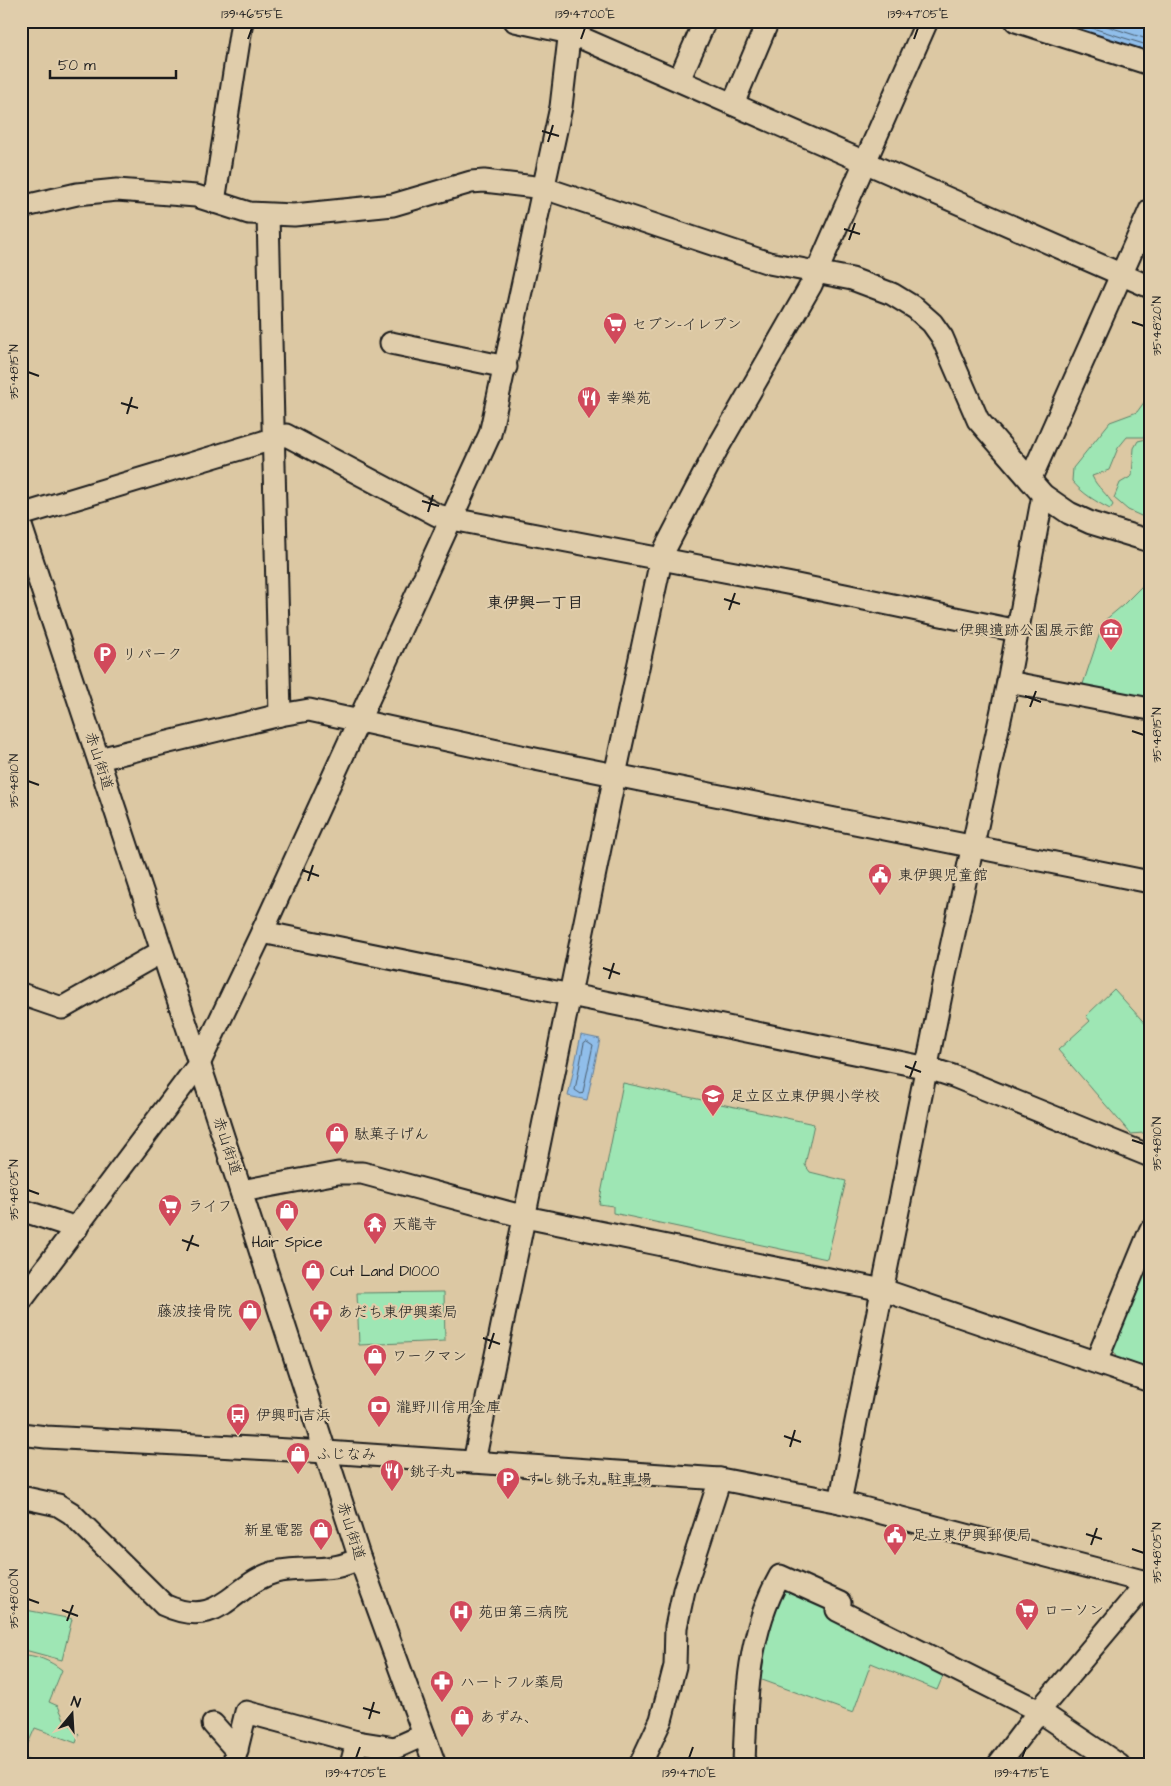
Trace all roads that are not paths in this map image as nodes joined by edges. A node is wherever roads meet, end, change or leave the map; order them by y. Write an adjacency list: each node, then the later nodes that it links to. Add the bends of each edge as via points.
1 (242, 21): 13 (street)
2 (515, 21): 7 (street)
3 (705, 21): 9 (street)
4 (768, 21): 10 (street)
5 (927, 21): 11 (street)
6 (1016, 21): 8 (street)
7 (570, 27): 9 (street); 12 (street, via 561,107)
8 (1150, 64)
9 (679, 80): 10 (street)
10 (733, 104): 11 (street)
11 (864, 163): 17 (street); 18 (street)
12 (544, 188): 16 (street, via 471,182 393,206); 17 (street, via 769,263); 21 (street)
13 (214, 202): 14 (street, via 167,192 117,190 77,194); 16 (street, via 249,213)
14 (21, 207)
15 (1150, 210): 18 (street)
16 (268, 215): 22 (street)
17 (817, 272): 23 (street, via 872,285 892,294 932,323 951,354 978,420); 28 (street, via 777,348 717,449)
18 (1122, 275): 19 (street); 23 (street)
19 (1150, 287)
20 (402, 340): 21 (street)
21 (506, 368): 25 (street, via 490,434)
22 (273, 439): 24 (street); 25 (street, via 286,435 437,515); 32 (street)
23 (1036, 487): 27 (street, via 1069,513); 29 (street)
24 (21, 516)
25 (452, 519): 28 (street); 33 (street)
26 (21, 526): 34 (street, 赤山街道)
27 (1150, 541)
28 (661, 560): 29 (street); 35 (street)
29 (1018, 631): 30 (street)
30 (1008, 682): 31 (street); 36 (street)
31 (1150, 709)
32 (280, 714): 33 (street, via 309,710); 34 (street)
33 (358, 722): 35 (street); 38 (street)
34 (98, 759): 39 (street, 赤山街道)
35 (615, 775): 36 (street); 41 (street)
36 (972, 846): 37 (street); 43 (street)
37 (1150, 882)
38 (262, 932): 41 (street); 42 (street)
39 (161, 952): 40 (street, via 62,1008); 42 (street, 赤山街道)
40 (21, 994)
41 (570, 996): 43 (street); 47 (street)
42 (199, 1064): 45 (street, 赤山街道); 48 (street)
43 (928, 1068): 44 (street); 50 (street)
44 (1150, 1156)
45 (241, 1191): 47 (street, via 338,1173 362,1173); 55 (street, 赤山街道)
46 (21, 1210): 48 (street)
47 (525, 1217): 50 (street); 56 (street)
48 (77, 1228): 51 (street)
49 (1150, 1231): 52 (street)
50 (883, 1290): 52 (street); 59 (street)
51 (21, 1301)
52 (1096, 1362): 53 (street)
53 (1150, 1381)
54 (21, 1434): 55 (street)
55 (326, 1452): 56 (street); 60 (street, 赤山街道)
56 (474, 1462): 57 (street)
57 (720, 1479): 59 (street); 69 (street, via 684,1590 676,1627 675,1666 661,1720)
58 (21, 1497): 60 (street, via 71,1512 164,1605 178,1612 196,1614 211,1611 261,1578 279,1571 335,1567)
59 (840, 1502): 61 (street)
60 (360, 1559): 64 (street, 赤山街道)
61 (1149, 1582): 62 (street)
62 (1039, 1711): 70 (street, via 837,1610 840,1602 780,1576 767,1598 757,1630 748,1680); 71 (street); 72 (street)
63 (213, 1724): 66 (street)
64 (424, 1736): 65 (street, via 395,1748); 68 (street, 赤山街道)
65 (357, 1742): 66 (street, via 246,1712); 67 (street)
66 (235, 1758)
67 (351, 1765)
68 (435, 1765)
69 (640, 1765)
70 (744, 1765)
71 (998, 1765)
72 (1118, 1765)

